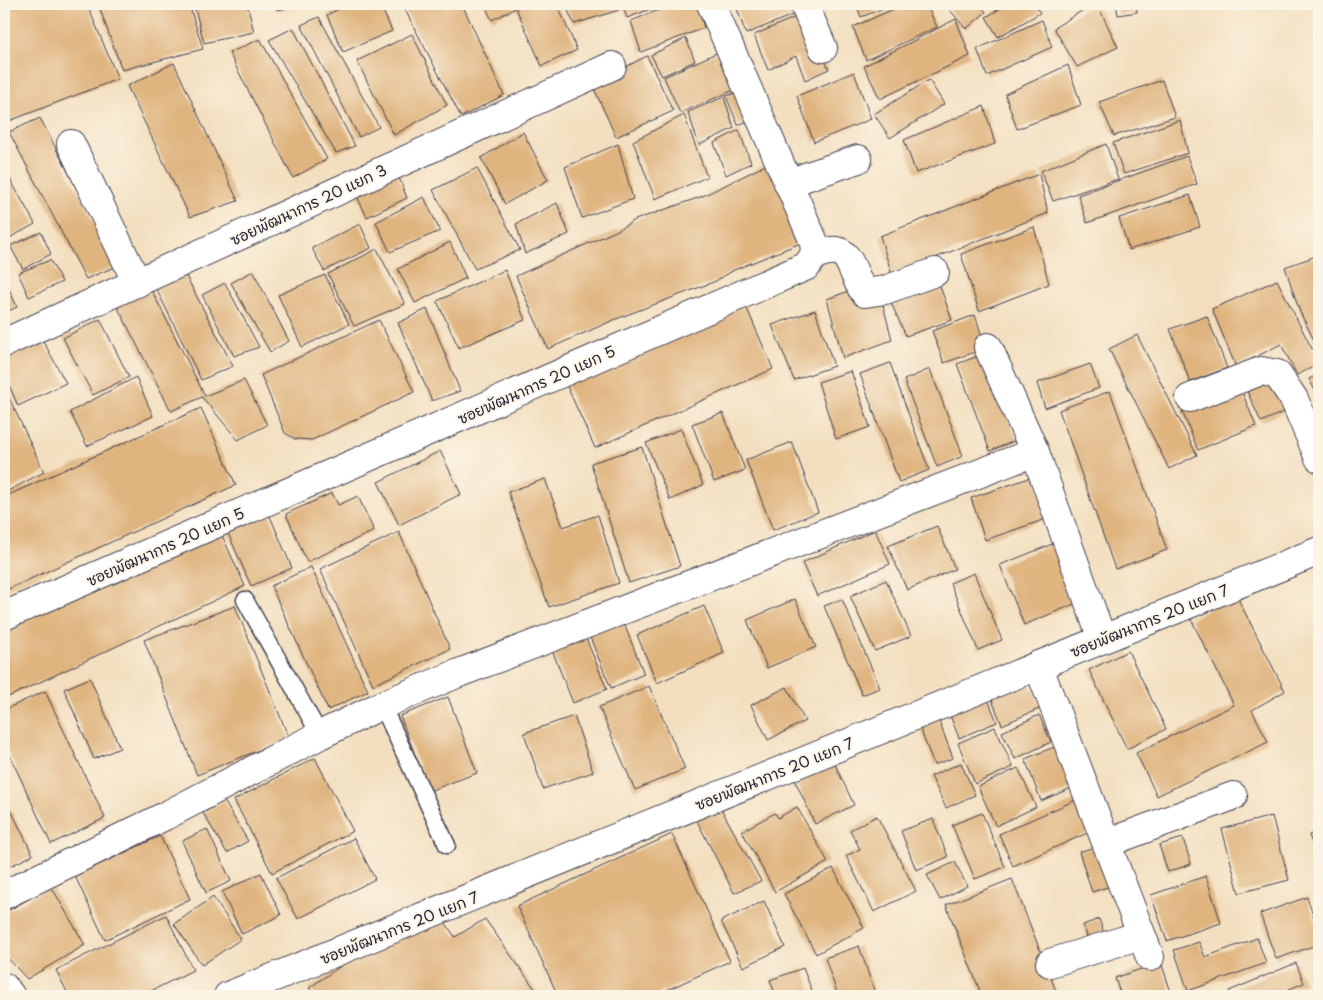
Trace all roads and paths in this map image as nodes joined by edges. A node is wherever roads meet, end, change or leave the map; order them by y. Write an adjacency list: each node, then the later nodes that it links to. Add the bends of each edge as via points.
1 (711, 4): 7 (street)
2 (804, 4): 3 (street)
3 (823, 48)
4 (612, 66): 10 (street, ซอยพัฒนาการ 20 แยก 3)
5 (71, 144): 10 (street)
6 (858, 159): 7 (street)
7 (788, 182): 8 (street)
8 (816, 254): 9 (street, via 842,253 849,260 865,293 885,290); 18 (street, ซอยพัฒนาการ 20 แยก 5, via 806,266)
9 (935, 272)
10 (137, 283): 11 (street, ซอยพัฒนาการ 20 แยก 3)
11 (4, 343)
12 (988, 347): 14 (street)
13 (1190, 398): 15 (street, via 1261,371 1277,374 1294,399)
14 (1035, 452): 19 (street); 21 (street, via 459,672)
15 (1319, 458)
16 (1319, 550): 19 (street, ซอยพัฒนาการ 20 แยก 7)
17 (245, 600): 22 (lane)
18 (4, 616)
19 (1102, 639): 20 (street, ซอยพัฒนาการ 20 แยก 7)
20 (1038, 665): 24 (street); 30 (street, ซอยพัฒนาการ 20 แยก 7)
21 (382, 705): 22 (street); 25 (lane)
22 (320, 735): 26 (street, via 165,816)
23 (1233, 796): 24 (street)
24 (1106, 844): 27 (street, via 1146,946)
25 (447, 845)
26 (4, 894)
27 (1050, 963)
28 (4, 987): 29 (street)
29 (11, 996)
30 (228, 996)

